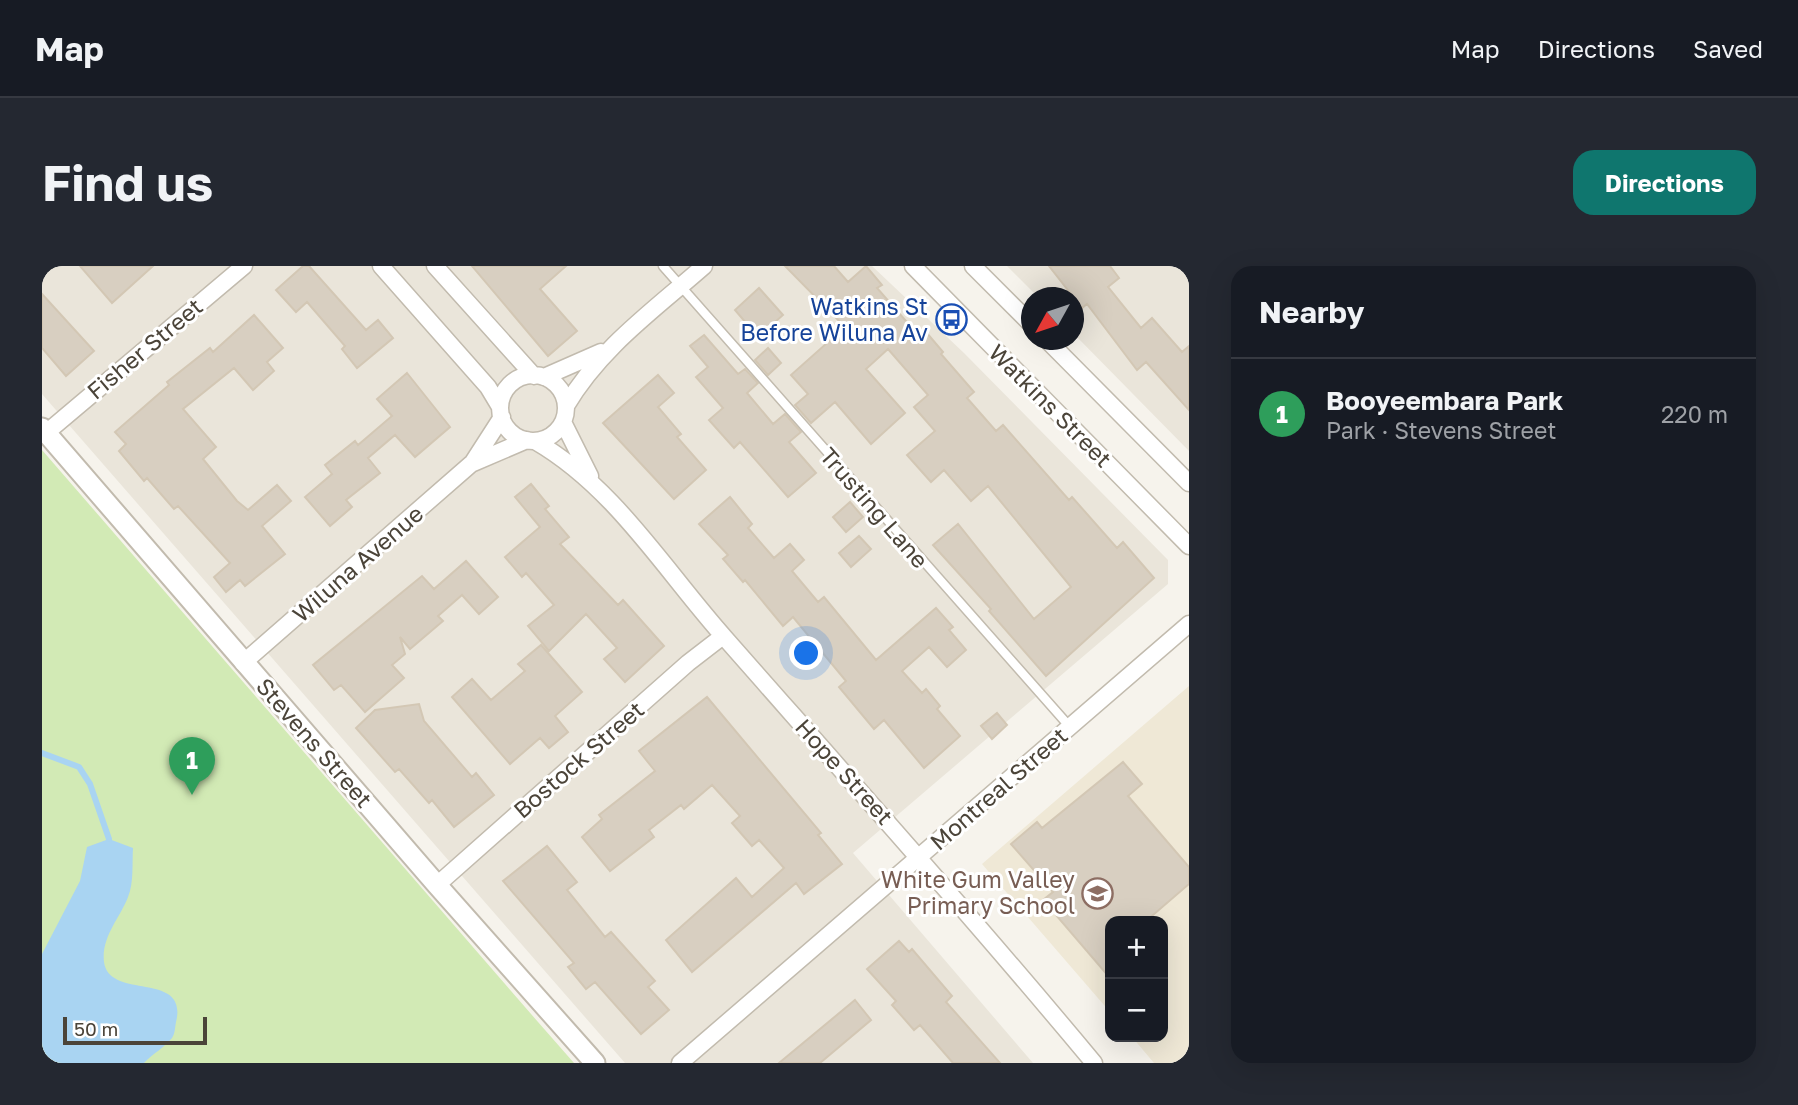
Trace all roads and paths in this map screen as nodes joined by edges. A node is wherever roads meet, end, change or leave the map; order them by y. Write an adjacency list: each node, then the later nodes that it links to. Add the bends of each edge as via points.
1 (244, 266): 16 (street, Fisher Street)
2 (381, 266): 14 (street, via 488,387)
3 (435, 266): 12 (street)
4 (663, 266): 8 (lane, Trusting Lane)
5 (704, 266): 8 (street)
6 (913, 266): 21 (street, Watkins Street)
7 (973, 266): 9 (street, Watkins Street)
8 (681, 286): 10 (street); 25 (lane, Trusting Lane)
9 (1021, 314)
10 (606, 350): 12 (street); 13 (street)
11 (1056, 350): 20 (street, Watkins Street)
12 (539, 377): 13 (street, via 559,388); 14 (street, via 511,384)
13 (566, 406): 15 (street)
14 (501, 412): 17 (street, via 507,428); 18 (street, Wiluna Avenue)
15 (563, 422): 17 (street, via 552,435); 19 (street, Hope Street)
16 (44, 431): 24 (street, Stevens Street)
17 (531, 440): 18 (street, Wiluna Avenue); 19 (street, Hope Street)
18 (471, 464): 24 (street, Wiluna Avenue)
19 (593, 481): 23 (street, Hope Street)
20 (1189, 483)
21 (1189, 545)
22 (1189, 624): 25 (street, Montreal Street)
23 (723, 636): 26 (street, Hope Street); 27 (street, Bostock Street)
24 (243, 663): 27 (street, Stevens Street)
25 (1070, 727): 26 (street, Montreal Street)
26 (920, 858): 29 (street, Montreal Street); 30 (street, Hope Street)
27 (437, 885): 28 (street, Stevens Street)
28 (590, 1061)
29 (680, 1063)
30 (1094, 1063)

